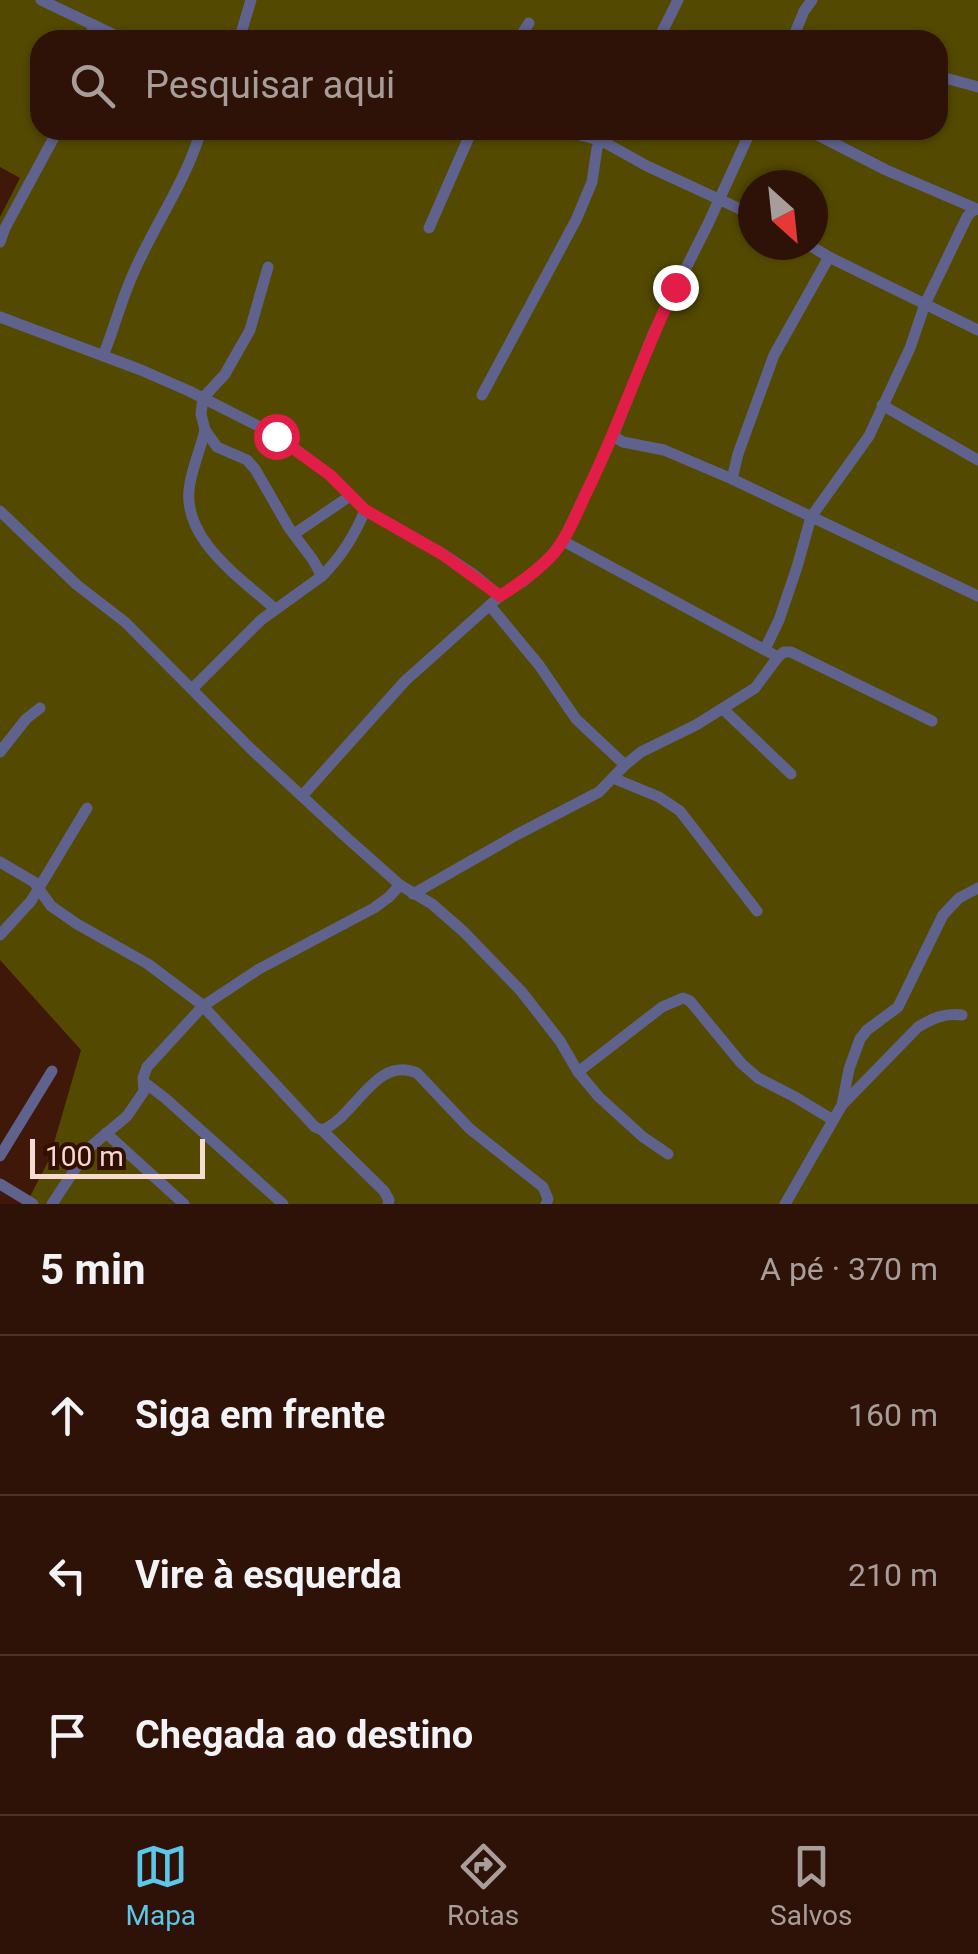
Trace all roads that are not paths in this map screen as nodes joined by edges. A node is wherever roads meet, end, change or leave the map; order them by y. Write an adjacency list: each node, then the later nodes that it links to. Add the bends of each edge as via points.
1 (41, 0): 6 (street)
2 (252, 0): 9 (street)
3 (678, 0): 11 (street)
4 (812, 0): 12 (street)
5 (529, 23): 10 (street)
6 (94, 25): 7 (street); 8 (street)
7 (92, 30)
8 (105, 30)
9 (242, 30)
10 (524, 30)
11 (663, 30)
12 (797, 30)
13 (948, 79): 14 (street)
14 (978, 87)
15 (53, 140): 26 (street)
16 (197, 140): 32 (street)
17 (468, 140): 25 (street)
18 (602, 140): 33 (street, via 576,220)
19 (611, 140): 22 (street, via 647,166)
20 (746, 140): 22 (street)
21 (828, 140): 24 (street)
22 (719, 200): 23 (street); 37 (street, via 653,334)
23 (738, 208)
24 (978, 209): 29 (street, via 967,217)
25 (429, 228)
26 (0, 242)
27 (829, 257): 29 (street); 39 (street, via 774,356)
28 (268, 266): 34 (street, via 250,330)
29 (925, 304): 31 (street); 35 (street)
30 (0, 318): 32 (street)
31 (978, 330)
32 (102, 356): 34 (street)
33 (482, 395)
34 (203, 398): 36 (street); 40 (street, via 276,436)
35 (882, 406): 38 (street); 43 (street)
36 (205, 430): 44 (street, via 217,448 251,464); 50 (street, via 190,484 193,522)
37 (613, 436): 39 (street); 45 (street)
38 (978, 460)
39 (732, 479): 43 (street)
40 (350, 496): 41 (street); 44 (street)
41 (365, 510): 46 (street); 47 (street)
42 (0, 511): 53 (street)
43 (811, 516): 48 (street); 51 (street)
44 (294, 534): 46 (street)
45 (563, 540): 47 (street, via 526,580); 51 (street)
46 (322, 576): 50 (street)
47 (500, 596): 49 (street)
48 (978, 596)
49 (491, 606): 58 (street, via 576,719); 61 (street, via 405,681)
50 (275, 609): 53 (street)
51 (764, 650): 52 (street)
52 (778, 657): 55 (street, via 760,683); 56 (street, via 791,652)
53 (192, 688): 61 (street)
54 (40, 708): 57 (street)
55 (723, 709): 58 (street); 59 (street)
56 (932, 721)
57 (0, 752)
58 (624, 765): 60 (street)
59 (791, 774)
60 (614, 778): 67 (street); 68 (street, via 680,811)
61 (302, 796): 64 (street)
62 (87, 808): 65 (street)
63 (0, 862): 65 (street)
64 (400, 885): 67 (street); 70 (street, via 374,908)
65 (38, 888): 69 (street); 70 (street, via 51,906)
66 (978, 888): 71 (street, via 943,915)
67 (413, 894): 75 (street, via 509,978)
68 (757, 911)
69 (0, 935)
70 (203, 1006): 76 (street, via 147,1068); 79 (street)
71 (898, 1007): 73 (street); 77 (street, via 860,1039)
72 (962, 1015): 73 (street, via 934,1018)
73 (908, 1036): 77 (street)
74 (52, 1071): 82 (street)
75 (578, 1072): 78 (street, via 683,998 750,1070); 81 (street)
76 (144, 1082): 80 (street, via 127,1116); 87 (street)
77 (842, 1106): 78 (street)
78 (832, 1120): 90 (street)
79 (322, 1130): 88 (street, via 384,1191); 89 (street, via 386,1072 406,1068 542,1187)
80 (106, 1133): 85 (street, via 81,1157); 86 (street)
81 (668, 1154)
82 (0, 1156)
83 (0, 1184): 84 (street)
84 (33, 1204)
85 (52, 1204)
86 (184, 1204)
87 (284, 1204)
88 (388, 1204)
89 (546, 1204)
90 (785, 1204)

